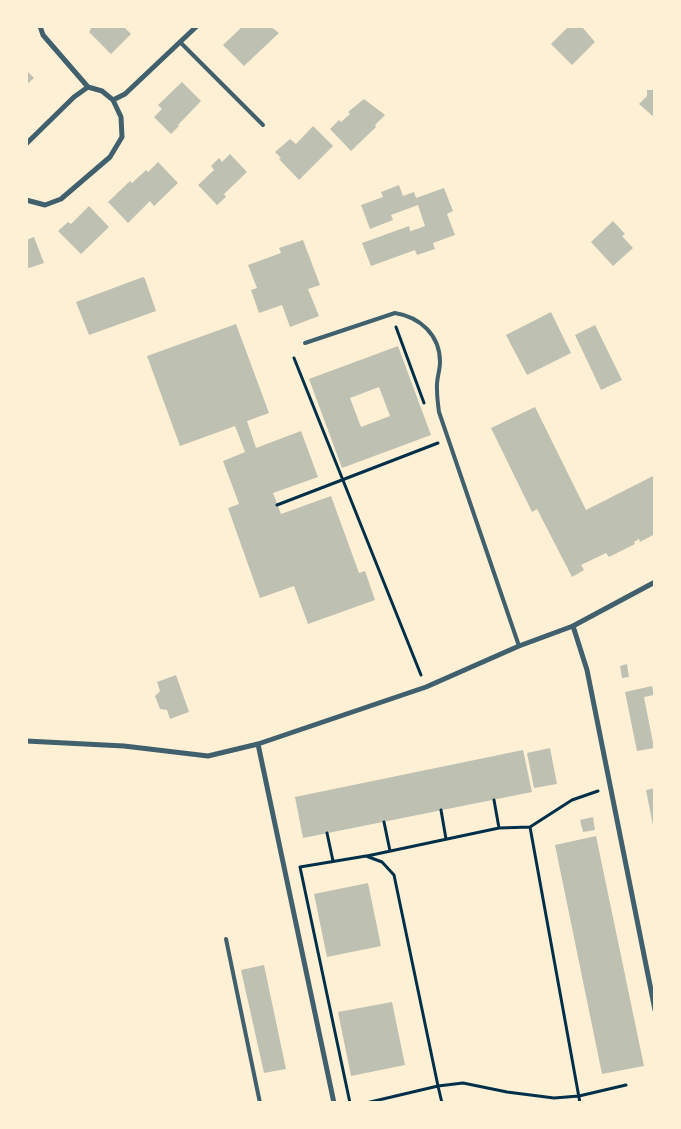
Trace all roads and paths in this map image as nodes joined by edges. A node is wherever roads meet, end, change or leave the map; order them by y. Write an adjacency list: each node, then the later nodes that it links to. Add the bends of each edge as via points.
1 (40, 26): 4 (street, via 43,35)
2 (197, 26): 3 (street)
3 (180, 42): 5 (street, via 125,94); 6 (lane)
4 (88, 87): 5 (street, via 102,91); 7 (street)
5 (113, 100): 8 (street, via 122,117 122,137 110,157 61,199 45,205)
6 (263, 125)
7 (26, 144)
8 (26, 200)
9 (391, 314): 10 (lane); 12 (path); 18 (lane, via 408,315 435,337 440,360 436,388 439,412)
10 (305, 343)
11 (294, 358): 14 (path)
12 (425, 406)
13 (435, 434): 14 (path, via 439,443)
14 (342, 479): 15 (path); 19 (path)
15 (277, 505)
16 (655, 582): 17 (street)
17 (574, 626): 18 (street); 34 (street, via 587,670)
18 (520, 646): 19 (street)
19 (426, 687): 21 (street)
20 (26, 741): 21 (street, via 124,746 208,756)
21 (258, 744): 39 (street)
22 (596, 782): 26 (path, via 598,791 572,800)
23 (494, 800): 27 (path)
24 (441, 810): 29 (path)
25 (384, 822): 30 (path)
26 (530, 827): 27 (path); 37 (path)
27 (499, 828): 29 (path)
28 (327, 833): 32 (path)
29 (446, 839): 30 (path)
30 (390, 851): 31 (path)
31 (366, 856): 32 (path); 36 (path, via 382,862 394,875)
32 (333, 861): 40 (path, via 300,867)
33 (226, 940): 38 (lane)
34 (655, 1010)
35 (626, 1085): 37 (path)
36 (438, 1086): 37 (path, via 463,1082 554,1098); 41 (path); 42 (path)
37 (579, 1096): 43 (path)
38 (260, 1103)
39 (334, 1103)
40 (350, 1103)
41 (366, 1103)
42 (442, 1103)
43 (580, 1103)

